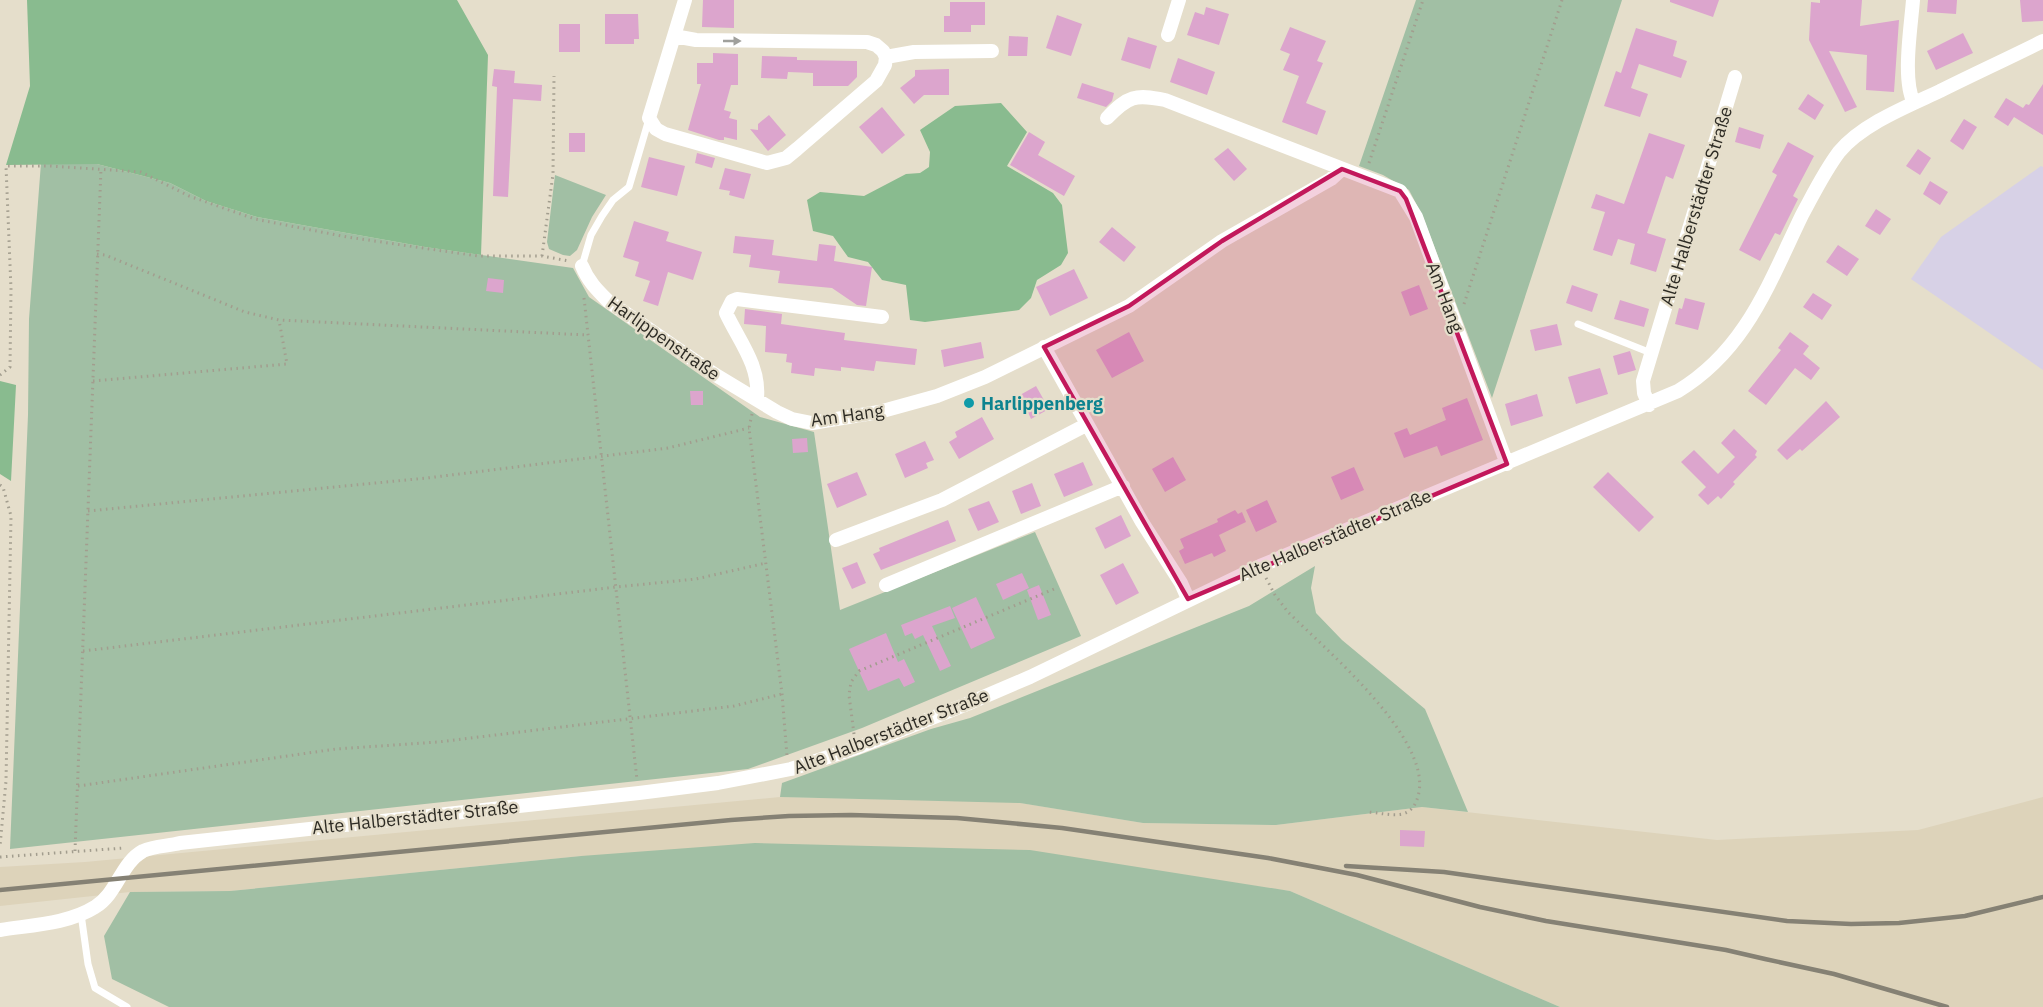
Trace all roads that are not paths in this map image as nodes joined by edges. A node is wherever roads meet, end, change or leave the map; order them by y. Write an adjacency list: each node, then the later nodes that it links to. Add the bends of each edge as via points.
1 (685, 0): 5 (street)
2 (1179, 0): 4 (street)
3 (1913, 0): 10 (street, via 1908,78)
4 (1168, 35)
5 (674, 36): 8 (street, one-way to 8, via 696,40 867,42 876,45); 11 (street)
6 (2043, 41): 10 (street, Alte Halberstädter Straße)
7 (992, 51): 8 (street, via 914,52)
8 (886, 57): 11 (street, via 876,81 777,162 767,163 675,138 656,129)
9 (1735, 77): 18 (street, Alte Halberstädter Straße)
10 (1914, 103): 20 (street, Alte Halberstädter Straße, via 1863,131 1841,150 1824,173 1748,324 1699,379)
11 (649, 118): 14 (lane, via 630,187 613,200 602,216)
12 (1107, 118): 13 (street, Am Hang, via 1124,101 1148,96)
13 (1342, 169): 17 (street, Am Hang, via 1222,241 1129,306); 22 (street, Am Hang, via 1400,191 1406,199)
14 (582, 266): 19 (street, Harlippenstraße, via 593,287 608,301)
15 (882, 317): 19 (street, via 732,301 726,313 745,346 756,377)
16 (1578, 324): 18 (lane)
17 (1044, 347): 19 (street, Am Hang, via 937,396 879,412 812,423 792,419); 21 (street)
18 (1651, 353): 20 (street, Alte Halberstädter Straße, via 1643,381)
19 (756, 398)
20 (1649, 405): 22 (street, Alte Halberstädter Straße)
21 (1086, 425): 23 (street); 24 (street, via 942,500)
22 (1507, 464): 26 (street, Alte Halberstädter Straße)
23 (1123, 486): 25 (street); 26 (street)
24 (837, 540)
25 (886, 585)
26 (1188, 599): 27 (street, Alte Halberstädter Straße, via 967,704 791,769 639,793 180,843 136,856 104,901)
27 (81, 914): 28 (street); 29 (lane, via 95,988)
28 (0, 930)
29 (127, 1007)

